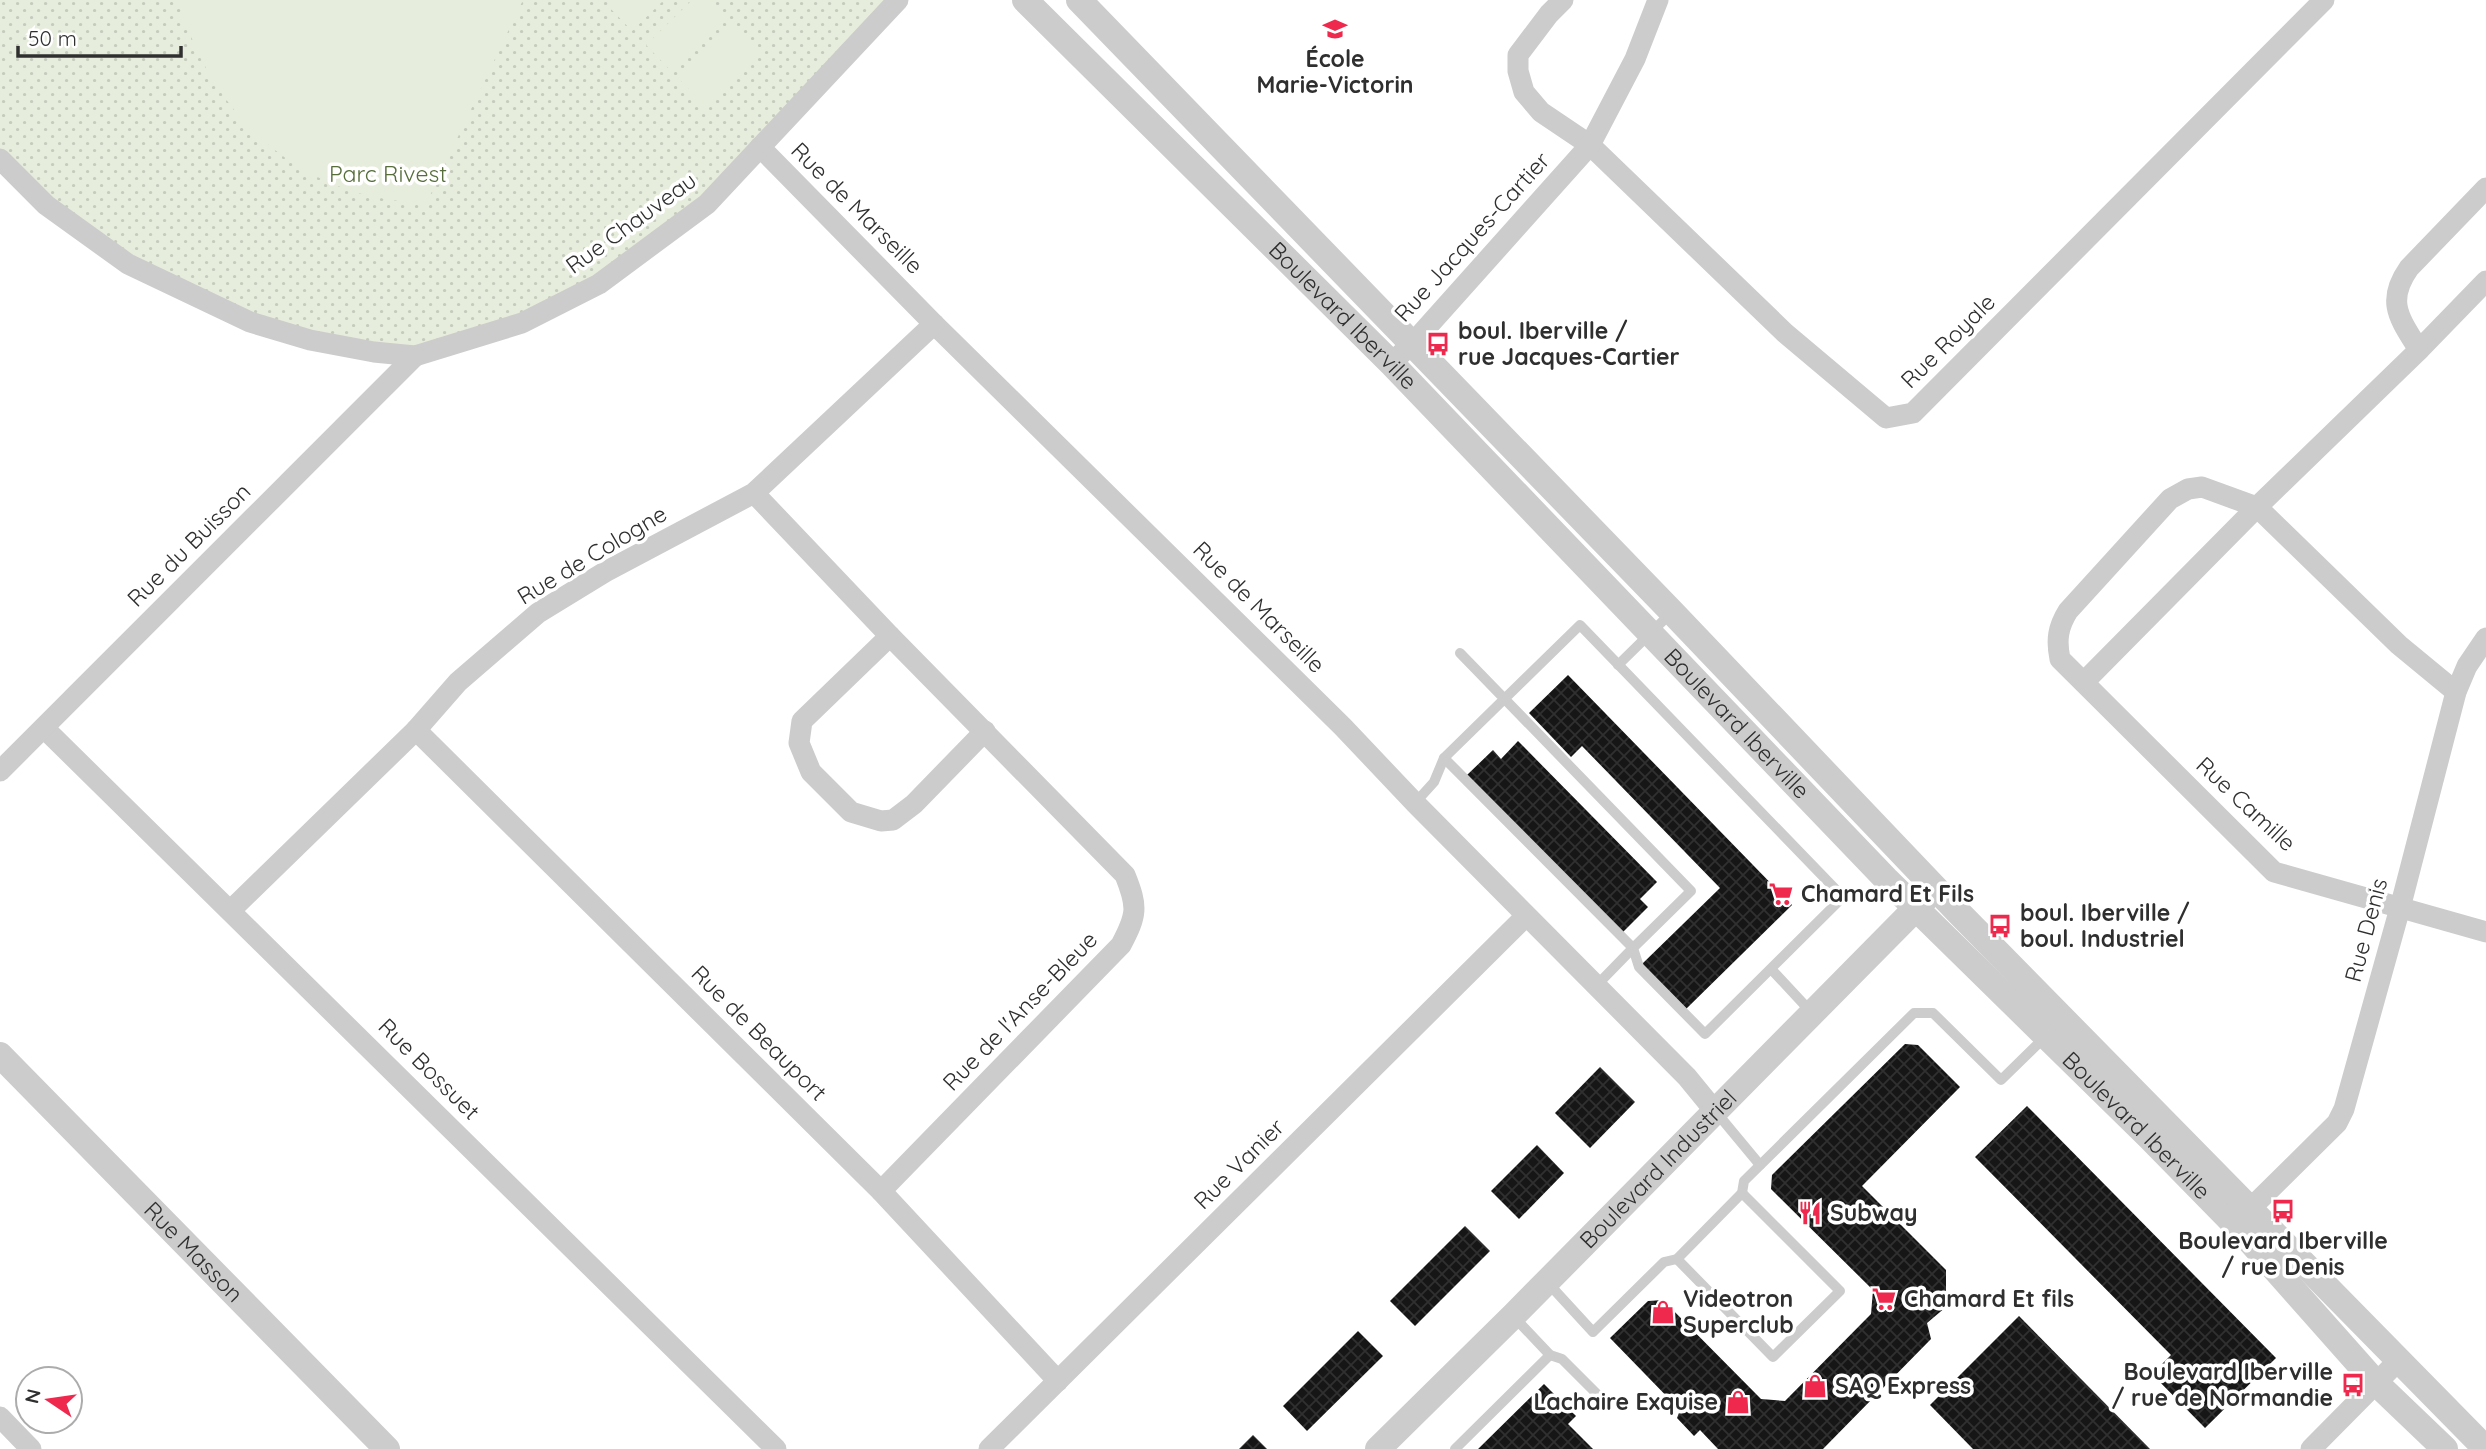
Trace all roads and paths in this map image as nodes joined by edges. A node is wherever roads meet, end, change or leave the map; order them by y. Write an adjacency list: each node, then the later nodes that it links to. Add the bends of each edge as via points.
1 (898, 0): 8 (street, Rue Chauveau)
2 (1025, 0): 16 (street, Boulevard Iberville)
3 (1079, 0): 13 (street, Boulevard Iberville)
4 (1563, 0): 7 (street, Rue Jacques-Cartier, via 1518,55 1518,71 1524,92 1541,112)
5 (1658, 0): 7 (street, Rue Jacques-Cartier, via 1635,59)
6 (2324, 0): 7 (street, Rue Royale, via 1913,413 1886,418 1786,333)
7 (1590, 145): 13 (street, Rue Jacques-Cartier)
8 (760, 147): 12 (street, Rue de Marseille); 15 (street, Rue Chauveau, via 707,204 599,284 522,323)
9 (0, 159): 15 (street, Rue Chauveau, via 46,205 128,264 250,323 310,340)
10 (2486, 188): 14 (street, via 2399,281 2395,298 2398,316)
11 (2486, 281): 14 (street)
12 (934, 324): 17 (street, Rue de Cologne); 33 (street, Rue de Marseille)
13 (1412, 344): 16 (street, Rue Jacques-Cartier); 19 (street, Boulevard Iberville)
14 (2419, 350): 18 (street)
15 (415, 356): 28 (street, Rue du Buisson)
16 (1391, 363): 20 (street, Boulevard Iberville)
17 (754, 493): 21 (street, Rue de l'Anse-Bleue); 29 (street, Rue de Cologne, via 538,613 458,682)
18 (2257, 507): 25 (street); 25 (street, Rue Camille, via 2202,486 2170,499 2061,622 2060,659); 26 (street, Rue Camille, via 2399,645)
19 (1672, 612): 20 (lane); 34 (street, Boulevard Iberville)
20 (1651, 633): 24 (lane); 35 (street, Boulevard Iberville)
21 (890, 636): 30 (street, Rue de l'Anse-Bleue); 30 (street, via 802,721 799,743 811,772 851,812 893,820)
22 (2486, 638): 26 (street, Rue Denis)
23 (1460, 653): 27 (lane)
24 (1618, 665): 27 (lane, via 1580,625); 41 (lane, via 1843,897)
25 (2084, 682): 36 (street, Rue Camille, via 2274,872)
26 (2456, 692): 36 (street, Rue Denis)
27 (1505, 699): 31 (lane); 40 (lane, via 1691,891)
28 (44, 728): 32 (street, Rue du Buisson); 37 (street, Rue Bossuet)
29 (416, 730): 37 (street, Rue de Cologne); 48 (street, Rue de Beauport)
30 (985, 731): 48 (street, Rue de l'Anse-Bleue, via 1125,875 1134,896 1134,920 1121,945)
31 (1444, 758): 33 (lane, via 1434,782); 40 (lane)
32 (0, 771)
33 (1415, 803): 38 (street, Rue de Marseille)
34 (1935, 888): 35 (street, Boulevard Industriel); 50 (street, Boulevard Iberville)
35 (1917, 908): 43 (street, Boulevard Industriel); 44 (street, Boulevard Iberville)
36 (2400, 908): 39 (street, Rue Camille); 50 (street, Rue Denis, via 2344,1109 2337,1123)
37 (232, 910): 62 (street, Rue Bossuet)
38 (1526, 916): 42 (street, Rue de Marseille); 56 (street, Rue Vanier)
39 (2486, 932)
40 (1633, 948): 41 (lane, via 1639,967 1705,1034); 42 (lane)
41 (1772, 970): 43 (lane)
42 (1597, 986): 46 (street, Rue de Marseille, via 1688,1077)
43 (1812, 1013): 46 (street, Boulevard Industriel)
44 (2046, 1036): 47 (lane, via 2001,1080 1933,1013 1914,1013); 57 (street, Boulevard Iberville, via 2242,1233)
45 (0, 1055): 61 (street, Rue Masson)
46 (1714, 1110): 47 (lane); 52 (street, Boulevard Industriel)
47 (1760, 1165): 49 (lane, via 1744,1181)
48 (881, 1191): 56 (street, Rue de Beauport)
49 (1742, 1193): 51 (lane); 51 (lane, via 1840,1291 1773,1357)
50 (2251, 1208): 55 (street, Boulevard Iberville)
51 (1677, 1259): 52 (lane, via 1664,1262 1593,1332)
52 (1546, 1282): 53 (street, Boulevard Industriel)
53 (1513, 1316): 54 (lane); 64 (street, Boulevard Industriel)
54 (1550, 1355): 58 (lane, via 1562,1359); 65 (lane)
55 (2398, 1361): 57 (street); 68 (street, Boulevard Iberville)
56 (1058, 1381): 63 (street, Rue Vanier)
57 (2376, 1383): 66 (street); 67 (street, Boulevard Iberville)
58 (1598, 1395)
59 (0, 1417): 60 (street)
60 (31, 1449)
61 (387, 1449)
62 (776, 1449)
63 (989, 1449)
64 (1378, 1449)
65 (1455, 1449)
66 (2311, 1449)
67 (2445, 1449)
68 (2486, 1449)

